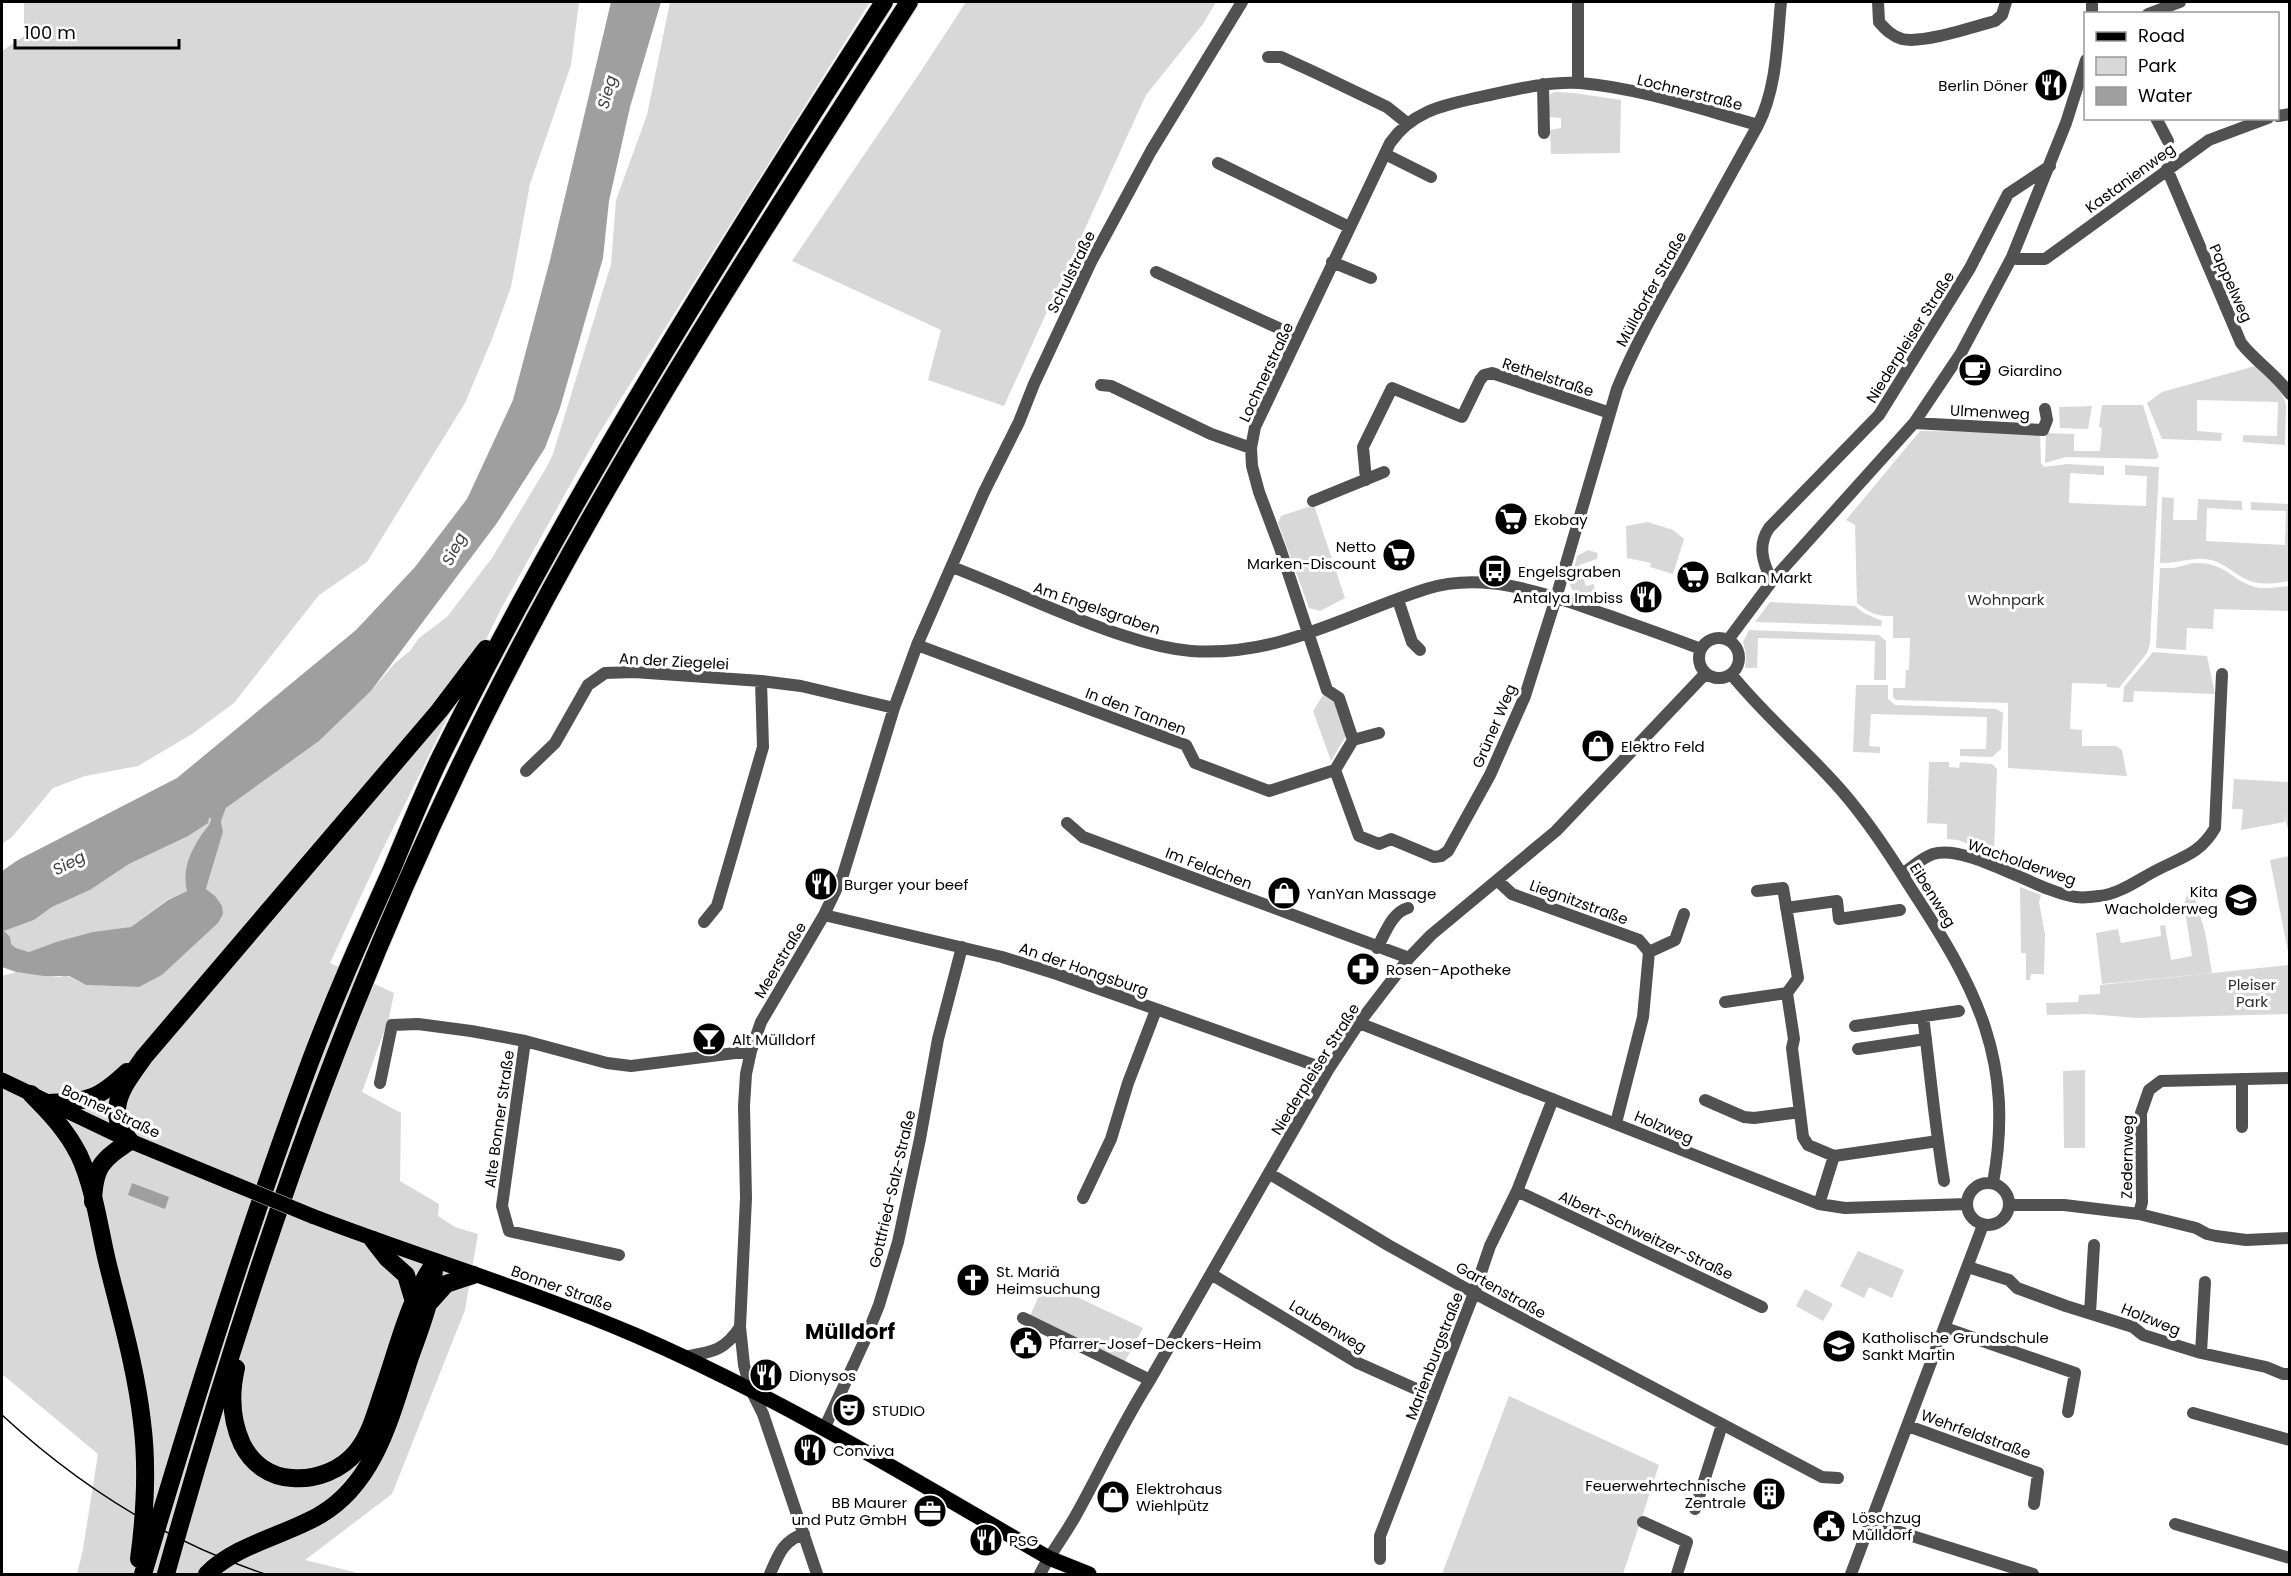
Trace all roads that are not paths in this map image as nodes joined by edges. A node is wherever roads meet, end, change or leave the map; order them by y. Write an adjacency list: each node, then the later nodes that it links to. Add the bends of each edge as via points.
1 (884, 2): 42 (highway, via 670,339)
2 (909, 2): 119 (highway, via 676,371 540,608 459,768 373,961 305,1133)
3 (1242, 2): 40 (street, Schulstraße, via 1151,151 1091,262)
4 (1578, 2): 12 (street)
5 (1781, 2): 17 (street, Mülldorfer Straße, via 1769,99)
6 (1878, 2): 7 (street, via 1879,22 1889,33 1903,39 1921,39 1995,21)
7 (2006, 2)
8 (2180, 2): 9 (street)
9 (2153, 12)
10 (1268, 57): 16 (street, via 1281,57 1330,79 1387,107)
11 (2084, 64): 22 (street)
12 (1578, 83): 13 (street, Lochnerstraße); 17 (street, Lochnerstraße, via 1641,94)
13 (1543, 84): 16 (street, Lochnerstraße, via 1455,103); 18 (street)
14 (2157, 120): 19 (street)
15 (2263, 120): 23 (street, Kastanienweg, via 2209,140)
16 (1407, 123): 20 (street, Lochnerstraße)
17 (1758, 125): 34 (street, Mülldorfer Straße, via 1626,367)
18 (1544, 133)
19 (2168, 141)
20 (1385, 154): 24 (street); 25 (street, Lochnerstraße)
21 (1218, 163): 25 (street)
22 (2050, 165): 26 (street); 41 (street, Niederpleiser Straße, via 2008,194 1970,268 1878,415 1769,528 1763,537 1762,558)
23 (2167, 169): 26 (street, Kastanienweg, via 2045,259); 32 (street, Pappelweg, via 2241,343)
24 (1431, 177)
25 (1349, 227): 27 (street, Lochnerstraße)
26 (2012, 257): 35 (street, via 1961,353)
27 (1332, 262): 29 (street); 30 (street, Lochnerstraße)
28 (1156, 272): 30 (street)
29 (1371, 278)
30 (1298, 337): 36 (street, Lochnerstraße, via 1256,427)
31 (1101, 385): 36 (street)
32 (2289, 394)
33 (2045, 410): 35 (street, Ulmenweg, via 2043,430)
34 (1610, 413): 38 (street, Rethelstraße, via 1492,373 1480,380 1462,417 1392,388 1363,447); 43 (street, Mülldorfer Straße)
35 (1914, 423): 41 (street)
36 (1251, 448): 45 (street, Lochnerstraße, via 1259,492)
37 (1384, 472): 38 (street)
38 (1366, 480): 39 (street)
39 (1313, 501)
40 (952, 567): 45 (street, Am Engelsgraben, via 1073,618 1164,647 1191,651 1248,649); 47 (street, Meerstraße)
41 (1772, 581): 46 (street)
42 (526, 590): 84 (highway, via 439,711); 151 (highway, via 438,763 308,1069 269,1174)
43 (1556, 597): 44 (street, Am Engelsgraben, via 1495,583 1471,583 1427,589); 48 (street, Am Engelsgraben); 57 (street, Grüner Weg, via 1525,696 1490,775 1448,851 1434,857 1391,839 1378,844 1359,836)
44 (1398, 600): 45 (street, Am Engelsgraben); 49 (street, via 1412,642)
45 (1309, 634): 56 (street, via 1327,690 1340,698)
46 (1728, 640): 48 (street, via 1716,638); 51 (street, via 1739,656)
47 (917, 645): 54 (street, Meerstraße); 57 (street, In den Tannen, via 1186,745 1196,763 1269,791)
48 (1701, 649): 50 (street, via 1699,662)
49 (1420, 651)
50 (1706, 673): 51 (street, via 1716,678); 61 (street, Niederpleiser Straße, via 1556,831)
51 (1731, 674): 60 (street, Eibenweg, via 1848,798)
52 (2222, 674): 60 (street, Wacholderweg, via 2215,828 2206,843 2189,855 2101,896 2076,897 1964,855 1948,853 1934,854)
53 (761, 681): 54 (street, An der Ziegelei, via 801,686); 58 (street, An der Ziegelei, via 605,673 588,685 555,743); 68 (street, via 763,747 717,906)
54 (894, 708): 67 (street, Meerstraße, via 846,866)
55 (1379, 733): 56 (street)
56 (1353, 740): 57 (street)
57 (1335, 770)
58 (526, 771)
59 (1067, 823): 70 (street, Im Feldchen, via 1083,837)
60 (1902, 873): 102 (street, Eibenweg, via 1971,988 1988,1034 1999,1099)
61 (1498, 881): 71 (street, Liegnitzstraße, via 1512,894 1639,940); 72 (street, Niederpleiser Straße)
62 (1757, 891): 64 (street, via 1783,888)
63 (1408, 908): 70 (street, via 1393,918)
64 (1786, 908): 65 (street, via 1837,901 1839,919); 73 (street, via 1797,978)
65 (1900, 910)
66 (1684, 914): 71 (street, via 1675,940)
67 (824, 915): 69 (street, An der Hongsburg); 83 (street, Meerstraße, via 761,1022)
68 (704, 922)
69 (962, 947): 75 (street, An der Hongsburg, via 1057,974); 138 (street, Gottfried-Salz-Straße, via 938,1040 898,1242 879,1305)
70 (1377, 948): 72 (street, Im Feldchen)
71 (1649, 952): 95 (street, via 1643,1017)
72 (1409, 958): 78 (street, Niederpleiser Straße)
73 (1787, 993): 74 (street); 94 (street)
74 (1725, 1002)
75 (1156, 1010): 85 (street, An der Hongsburg); 104 (street, via 1111,1139)
76 (1959, 1011): 77 (street)
77 (1923, 1016): 79 (street); 80 (street)
78 (1359, 1023): 85 (street, Niederpleiser Straße); 91 (street, Holzweg)
79 (1855, 1026)
80 (1926, 1039): 82 (street); 98 (street)
81 (525, 1041): 83 (street, Alte Bonner Straße, via 631,1066); 89 (street, Alte Bonner Straße, via 418,1024 392,1025); 114 (street, Alte Bonner Straße, via 502,1206 509,1231)
82 (1858, 1049)
83 (751, 1051): 126 (street, Meerstraße, via 744,1106 746,1198)
84 (144, 1057): 93 (highway, via 99,1096 81,1102); 97 (highway, via 119,1099 117,1115 121,1130)
85 (1329, 1070): 100 (street, Niederpleiser Straße)
86 (2289, 1078): 87 (street, Zedernweg)
87 (2242, 1079): 96 (street); 109 (street, Zedernweg, via 2161,1081 2149,1090 2141,1113)
88 (2, 1080): 90 (main road, Bonner Straße)
89 (380, 1083)
90 (31, 1095): 93 (main road, Bonner Straße); 105 (highway, via 62,1126 85,1173)
91 (1553, 1100): 95 (street, Holzweg); 103 (street, Marienburgstraße)
92 (1705, 1100): 94 (street, via 1744,1117)
93 (49, 1102): 97 (main road, Bonner Straße)
94 (1800, 1112): 99 (street, via 1805,1141)
95 (1616, 1123): 106 (street, Holzweg)
96 (2242, 1127)
97 (130, 1141): 105 (highway, via 99,1167); 112 (main road, Bonner Straße, bridge)
98 (1938, 1141): 99 (street); 101 (street)
99 (1834, 1156): 106 (street)
100 (1270, 1174): 117 (street, Niederpleiser Straße); 121 (street, Gartenstraße)
101 (1944, 1181)
102 (1993, 1183): 107 (street, via 1975,1188); 108 (street, via 2005,1191)
103 (1517, 1191): 121 (street, Marienburgstraße, via 1490,1246); 123 (street, Albert-Schweitzer-Straße)
104 (1083, 1198)
105 (93, 1202): 150 (highway, via 142,1422 145,1506)
106 (1819, 1204): 107 (street, Holzweg, via 1845,1208)
107 (1967, 1204): 110 (street, via 1971,1216)
108 (2010, 1205): 109 (street, Zedernweg, via 2064,1205); 110 (street, via 2003,1220)
109 (2139, 1214): 111 (street, Zedernweg, via 2216,1236 2246,1240)
110 (1983, 1225): 116 (street, Wehrfeldstraße)
111 (2289, 1238)
112 (373, 1239): 115 (main road, Bonner Straße); 122 (highway, via 406,1275)
113 (2094, 1245): 124 (street)
114 (619, 1255)
115 (435, 1262): 118 (main road, Bonner Straße); 122 (highway, via 426,1275)
116 (1968, 1267): 124 (street, Holzweg); 127 (street, Wehrfeldstraße)
117 (1211, 1274): 131 (street, Niederpleiser Straße); 133 (street, Laubenweg, via 1358,1363)
118 (473, 1275): 122 (highway, via 446,1284); 129 (main road, Bonner Straße, via 577,1311)
119 (256, 1282): 122 (highway, via 234,1376 232,1405 236,1430 247,1454 262,1469 281,1478 308,1480 336,1469 357,1452 371,1428); 152 (highway)
120 (2205, 1282): 128 (street, Holzweg)
121 (1474, 1293): 133 (street, Marienburgstraße); 136 (street, Gartenstraße)
122 (421, 1303): 153 (highway, via 380,1446 350,1491 320,1515 234,1554)
123 (1762, 1307)
124 (2090, 1313): 128 (street, Holzweg)
125 (1023, 1318): 131 (street)
126 (740, 1327): 129 (street, via 725,1346); 132 (street, Meerstraße)
127 (1945, 1328): 134 (street, via 2075,1373); 137 (street, Wehrfeldstraße)
128 (2201, 1353): 130 (street, Holzweg)
129 (683, 1357): 132 (main road, Bonner Straße)
130 (2289, 1374)
131 (1150, 1380): 147 (street, Niederpleiser Straße)
132 (750, 1388): 138 (main road, Bonner Straße); 146 (street, Meerstraße, via 763,1414)
133 (1434, 1397): 149 (street, Marienburgstraße, via 1380,1536)
134 (2068, 1412)
135 (2193, 1413): 139 (street)
136 (1722, 1425): 140 (street, Gartenstraße, via 1822,1476); 142 (street)
137 (1908, 1426): 141 (street, Wehrfeldstraße, via 2038,1473); 144 (street, Wehrfeldstraße)
138 (824, 1429): 147 (main road, Bonner Straße)
139 (2289, 1440)
140 (1838, 1478)
141 (2034, 1504)
142 (1695, 1509)
143 (1643, 1522): 158 (street, via 1687,1542)
144 (1871, 1523): 159 (street, Wehrfeldstraße); 160 (street)
145 (2175, 1524): 148 (street)
146 (804, 1534): 154 (street, via 785,1544); 155 (street, Meerstraße)
147 (1049, 1558): 156 (street, Niederpleiser Straße); 157 (main road, Bonner Straße)
148 (2289, 1558)
149 (1380, 1559)
150 (136, 1575)
151 (143, 1575)
152 (166, 1575)
153 (207, 1575)
154 (770, 1575)
155 (817, 1575)
156 (1040, 1575)
157 (1089, 1575)
158 (1677, 1575)
159 (1851, 1575)
160 (2033, 1575)

